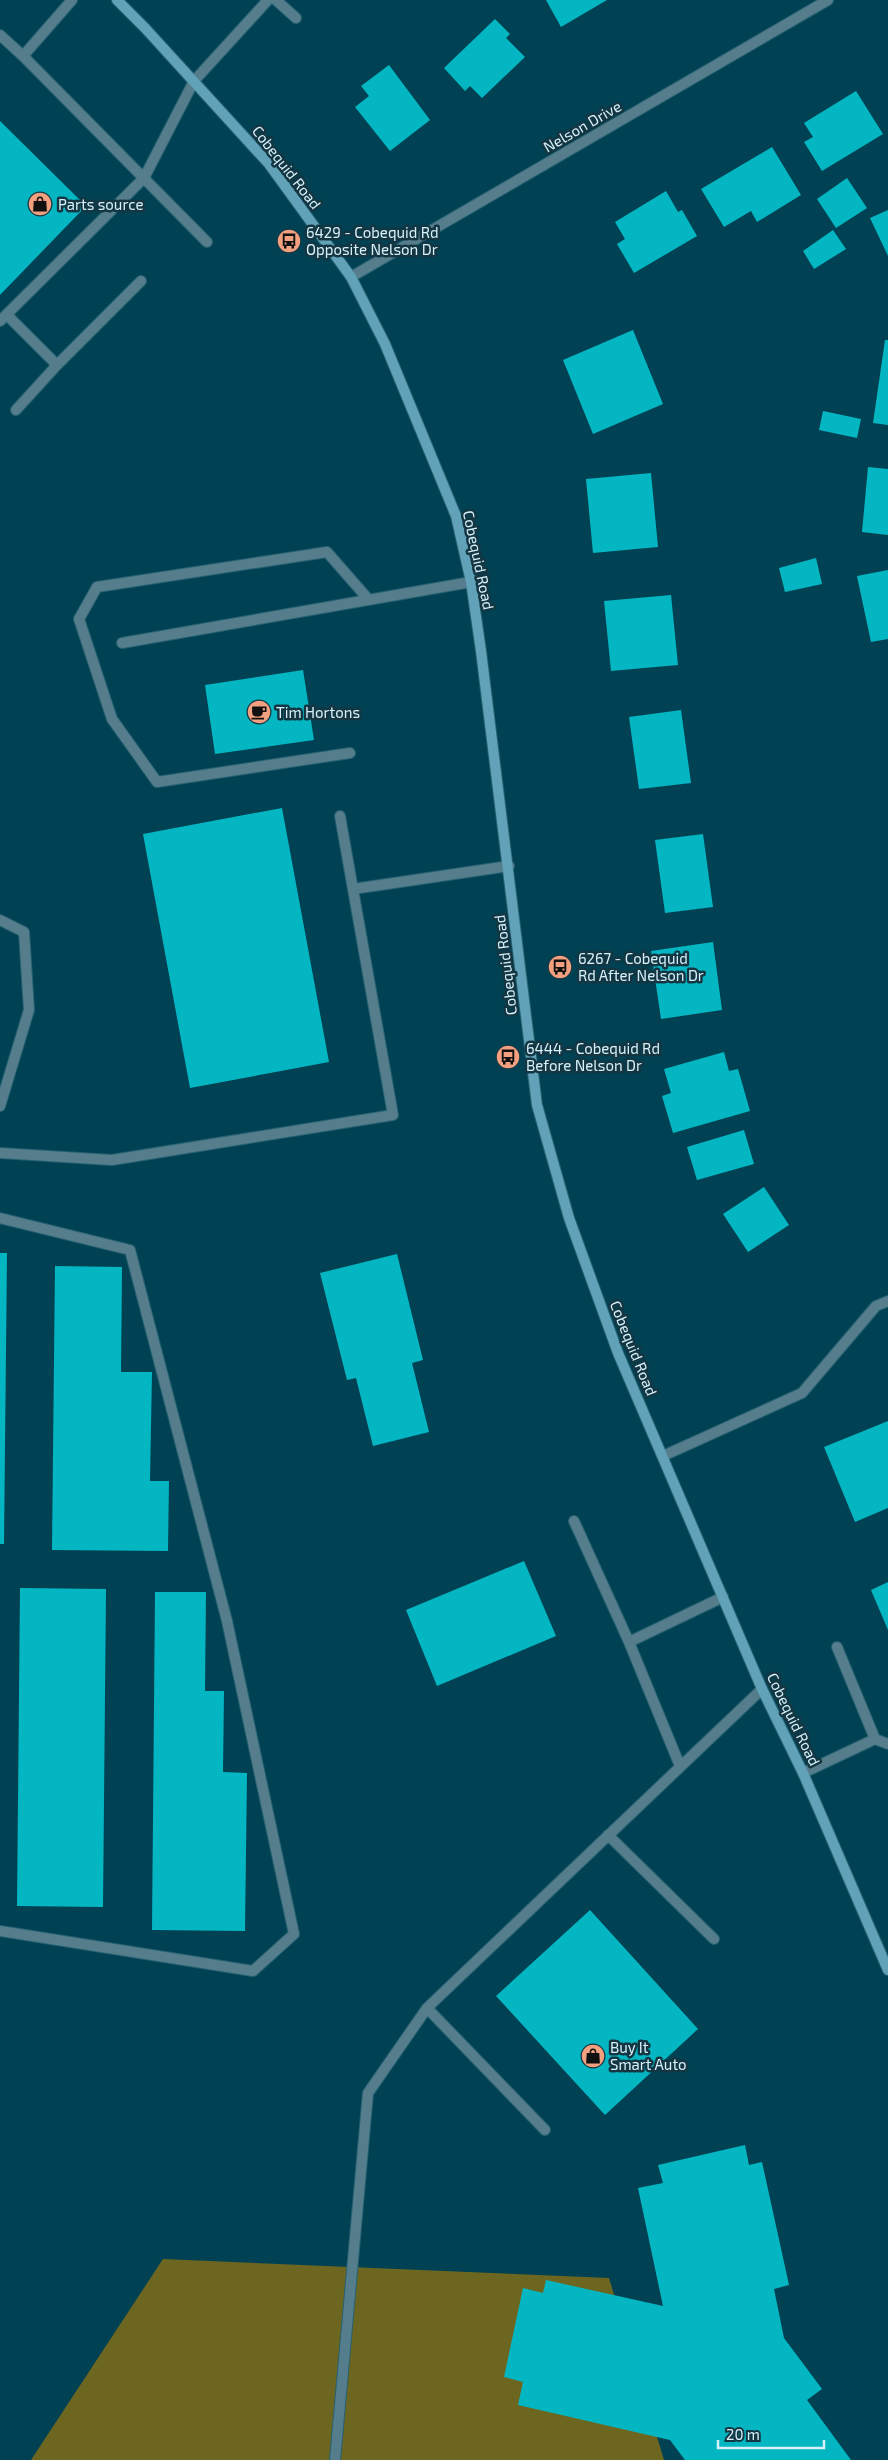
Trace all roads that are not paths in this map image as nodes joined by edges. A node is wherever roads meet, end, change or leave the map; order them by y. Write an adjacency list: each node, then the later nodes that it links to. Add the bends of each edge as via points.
1 (72, 0): 8 (street)
2 (117, 0): 9 (main road, Cobequid Road)
3 (268, 0): 9 (street)
4 (276, 0): 6 (street)
5 (828, 0): 12 (street, Nelson Drive)
6 (296, 18)
7 (0, 35): 8 (street)
8 (23, 56): 10 (street)
9 (194, 81): 10 (street); 12 (main road, Cobequid Road, via 269,164)
10 (144, 178): 11 (street); 14 (street)
11 (207, 242)
12 (351, 277): 17 (main road, Cobequid Road, via 386,344 456,516)
13 (141, 281): 15 (street)
14 (3, 318): 15 (street)
15 (57, 365): 16 (street)
16 (16, 410)
17 (471, 582): 18 (street); 22 (main road, Cobequid Road)
18 (369, 600): 19 (street); 20 (street, via 327,552 97,587 79,619 112,719 157,782)
19 (122, 643)
20 (350, 753)
21 (340, 816): 23 (street)
22 (509, 866): 23 (street); 29 (main road, Cobequid Road, via 537,1105 568,1218 618,1353)
23 (353, 888): 26 (street, via 393,1115 112,1160)
24 (0, 920): 25 (street, via 24,932 29,1010)
25 (0, 1106)
26 (0, 1153)
27 (0, 1218): 40 (street, via 130,1250 227,1621 294,1934 253,1970)
28 (888, 1301): 29 (street, via 876,1306 802,1393)
29 (663, 1456): 31 (main road, Cobequid Road)
30 (574, 1521): 32 (street)
31 (723, 1597): 32 (street); 34 (main road, Cobequid Road)
32 (629, 1642): 37 (street)
33 (837, 1647): 35 (street)
34 (762, 1689): 37 (street); 38 (main road, Cobequid Road)
35 (875, 1739): 36 (street); 38 (street)
36 (888, 1744)
37 (680, 1766): 39 (street)
38 (803, 1773): 42 (main road, Cobequid Road)
39 (608, 1835): 41 (street); 43 (street)
40 (0, 1931)
41 (714, 1939)
42 (888, 1970)
43 (428, 2008): 44 (street); 45 (street, via 368,2093)
44 (545, 2130)
45 (335, 2460)

